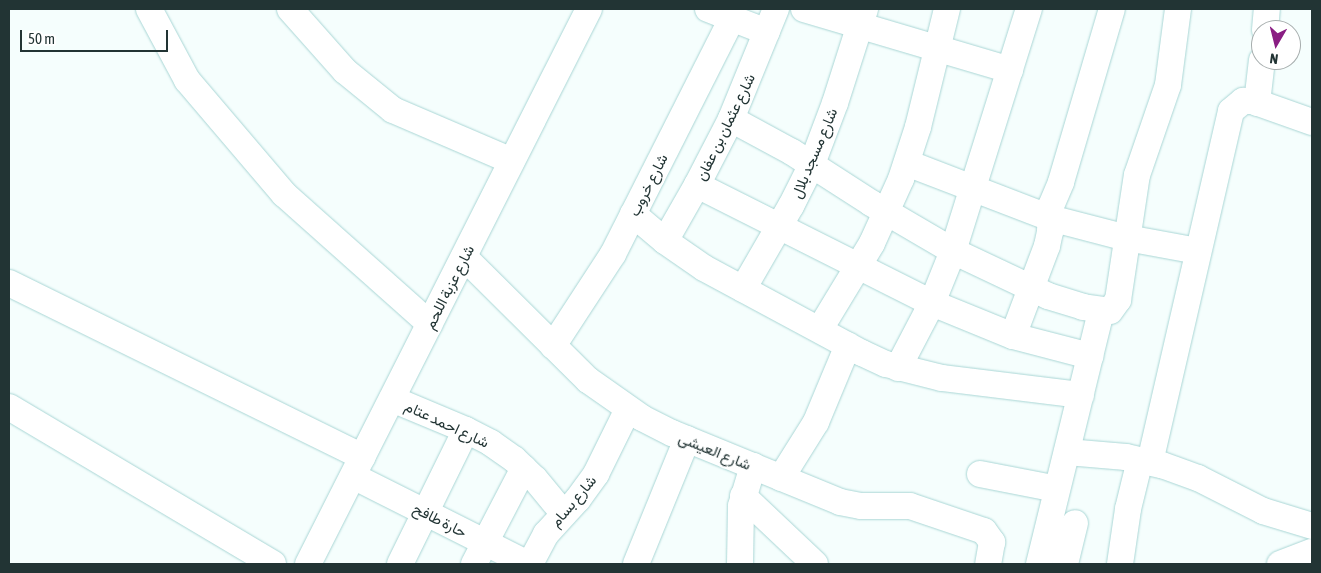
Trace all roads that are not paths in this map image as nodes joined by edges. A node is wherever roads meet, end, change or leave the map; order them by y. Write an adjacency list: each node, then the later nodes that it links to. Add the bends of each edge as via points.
1 (149, 9): 38 (street, via 187,80 284,194)
2 (290, 9): 18 (street, via 345,71 393,110)
3 (589, 9): 18 (street, شارع عزبة اللحم)
4 (804, 9): 10 (street)
5 (947, 9): 12 (street)
6 (1029, 9): 13 (street)
7 (1112, 9): 25 (street)
8 (1178, 9): 27 (street, via 1168,85 1140,163)
9 (720, 14): 11 (street); 24 (street, شارع خروب)
10 (862, 17): 12 (street); 20 (street, شارع مسجد بلال)
11 (772, 20): 16 (street, شارع عثمان بن عفان)
12 (937, 48): 13 (street); 19 (street)
13 (1010, 70): 22 (street)
14 (1261, 70): 15 (street)
15 (1257, 103): 17 (street); 30 (street, via 1243,101 1231,111)
16 (731, 119): 20 (street); 21 (street, شارع عثمان بن عفان)
17 (1312, 122)
18 (512, 161): 31 (street, شارع عزبة اللحم)
19 (907, 162): 22 (street); 23 (street)
20 (812, 164): 23 (street); 26 (street, شارع مسجد بلال)
21 (697, 185): 26 (street); 28 (street, شارع عثمان بن عفان)
22 (974, 189): 25 (street); 29 (street)
23 (887, 212): 29 (street); 32 (street)
24 (633, 214): 28 (street); 41 (street, شارع خروب, via 596,282)
25 (1050, 218): 27 (street); 34 (street, via 1047,246)
26 (780, 226): 32 (street); 35 (street, شارع مسجد بلال)
27 (1127, 238): 30 (street); 37 (street, via 1117,305 1110,311)
28 (664, 241): 35 (street)
29 (953, 251): 34 (street); 36 (street)
30 (1198, 251): 52 (street)
31 (464, 257): 38 (street, شارع عزبة اللحم); 41 (street, شارع العيشى)
32 (858, 265): 36 (street); 39 (street)
33 (9, 283): 54 (street, حارة طافح)
34 (1031, 288): 37 (street, via 1065,302); 40 (street)
35 (743, 289): 39 (street)
36 (932, 302): 40 (street); 44 (street)
37 (1101, 311): 43 (street)
38 (430, 324): 46 (street, شارع عزبة اللحم)
39 (820, 329): 42 (street)
40 (1013, 336): 43 (street)
41 (553, 346): 48 (street, شارع العيشى, via 588,380)
42 (848, 346): 44 (street); 57 (street, via 816,422)
43 (1090, 356): 45 (street)
44 (898, 368): 45 (street, via 942,378)
45 (1081, 395): 51 (street)
46 (392, 399): 49 (street, شارع احمد عتام); 54 (street, شارع عزبة اللحم)
47 (9, 407): 67 (street)
48 (628, 409): 50 (street, شارع العيشى); 61 (street, شارع بسام, via 596,474)
49 (466, 430): 55 (street, شارع احمد عتام); 60 (street)
50 (687, 439): 53 (street, شارع العيشى); 70 (street)
51 (1067, 452): 52 (street); 58 (street)
52 (1145, 461): 63 (street, via 1198,478 1263,511); 76 (street, via 1128,509)
53 (753, 466): 57 (street, شارع العيشى); 59 (street)
54 (358, 467): 60 (street, حارة طافح); 66 (street, شارع عزبة اللحم)
55 (524, 468): 61 (street, شارع احمد عتام); 65 (street)
56 (980, 474): 58 (street)
57 (780, 478): 73 (street, شارع العيشى, via 851,505 910,506 984,531 992,542)
58 (1058, 489): 74 (street)
59 (743, 496): 71 (street, via 739,528); 72 (street)
60 (425, 512): 65 (street, حارة طافح); 68 (street)
61 (564, 514): 69 (street, شارع بسام, via 546,534)
62 (1075, 523): 75 (street)
63 (1312, 526)
64 (1312, 552): 77 (street)
65 (480, 554): 69 (street, حارة طافح)
66 (315, 562)
67 (273, 564)
68 (400, 564)
69 (529, 564)
70 (636, 564)
71 (740, 564)
72 (815, 564)
73 (988, 564)
74 (1039, 564)
75 (1065, 564)
76 (1120, 564)
77 (1280, 564)

